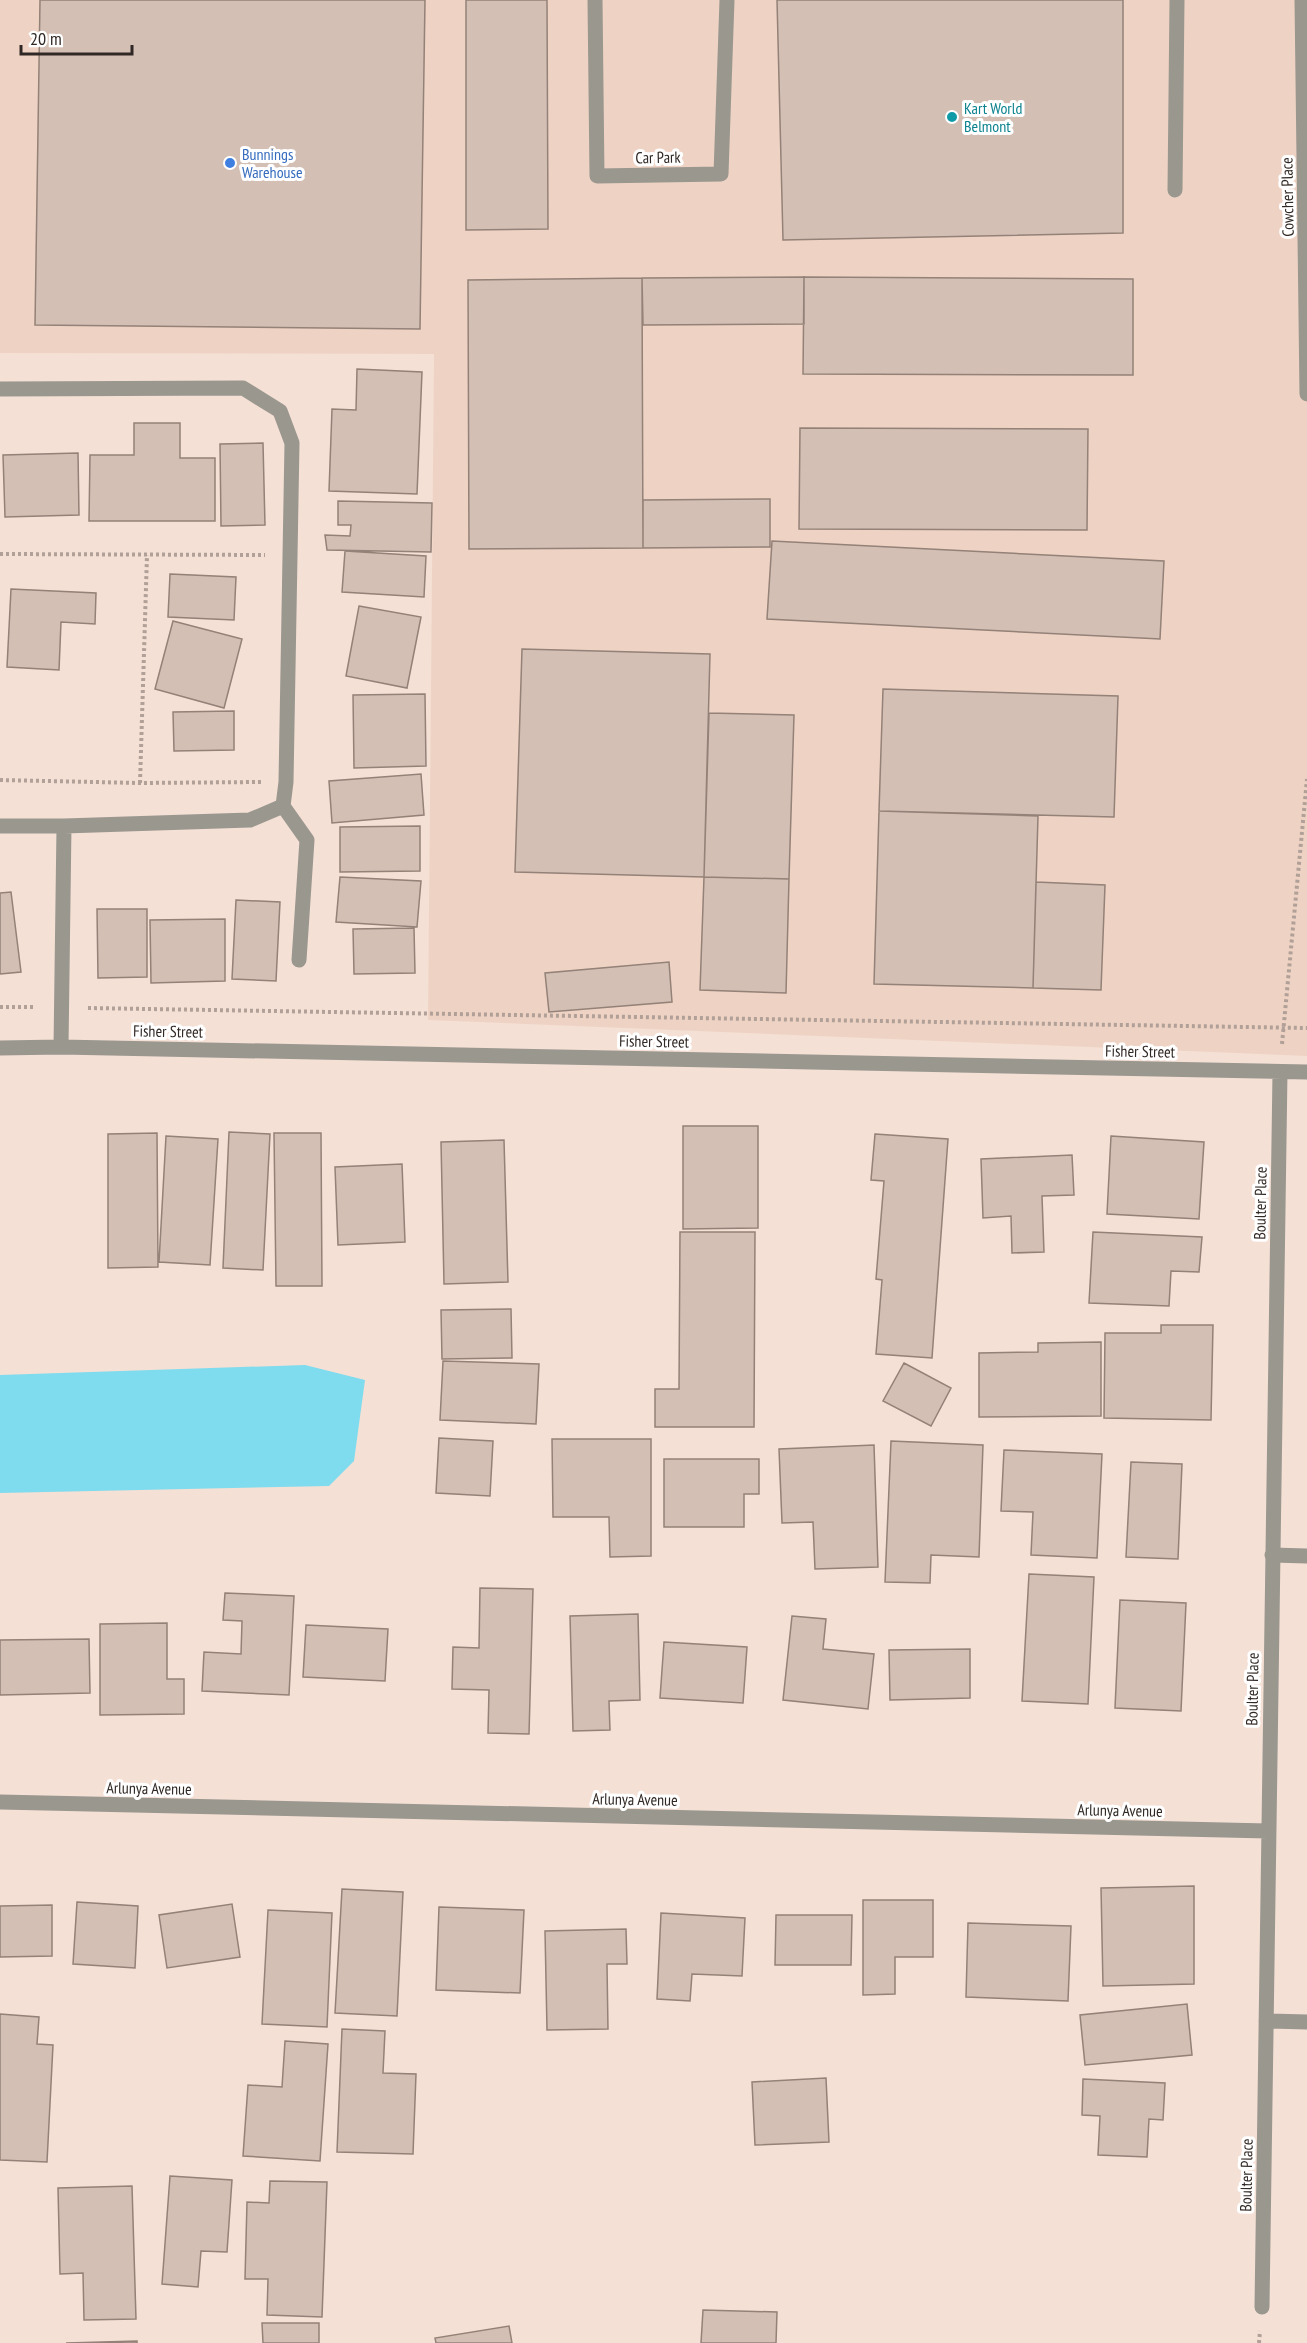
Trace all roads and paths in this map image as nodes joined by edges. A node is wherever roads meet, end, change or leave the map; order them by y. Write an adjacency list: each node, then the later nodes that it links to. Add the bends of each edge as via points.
1 (595, 0): 2 (street, Car Park, via 597,176 721,174)
2 (727, 0)
3 (1177, 0): 5 (street)
4 (1302, 0): 7 (street, Cowcher Place)
5 (1175, 190)
6 (0, 389): 10 (street, via 243,388 280,411 292,443)
7 (1307, 394)
8 (0, 554): 9 (path)
9 (147, 555): 10 (path); 14 (path)
10 (289, 555): 13 (street)
11 (1307, 779): 21 (path)
12 (0, 780): 14 (path)
13 (286, 782): 14 (path); 15 (street)
14 (140, 783)
15 (282, 806): 17 (street, via 250,820); 18 (street, via 307,840)
16 (0, 826): 17 (street)
17 (64, 826): 20 (street)
18 (299, 960)
19 (0, 1006): 20 (path)
20 (62, 1008): 21 (path); 23 (street)
21 (1284, 1028): 22 (path); 25 (path)
22 (1307, 1028)
23 (62, 1047): 24 (street, Fisher Street); 25 (street, Fisher Street)
24 (0, 1048)
25 (1280, 1072): 26 (street, Fisher Street); 27 (street, Boulter Place)
26 (1307, 1072)
27 (1272, 1555): 28 (street); 30 (street, Boulter Place)
28 (1307, 1556)
29 (0, 1802): 30 (street, Arlunya Avenue)
30 (1268, 1831): 31 (street, Boulter Place)
31 (1266, 2021): 32 (street); 33 (street, Boulter Place)
32 (1307, 2022)
33 (1262, 2307)

